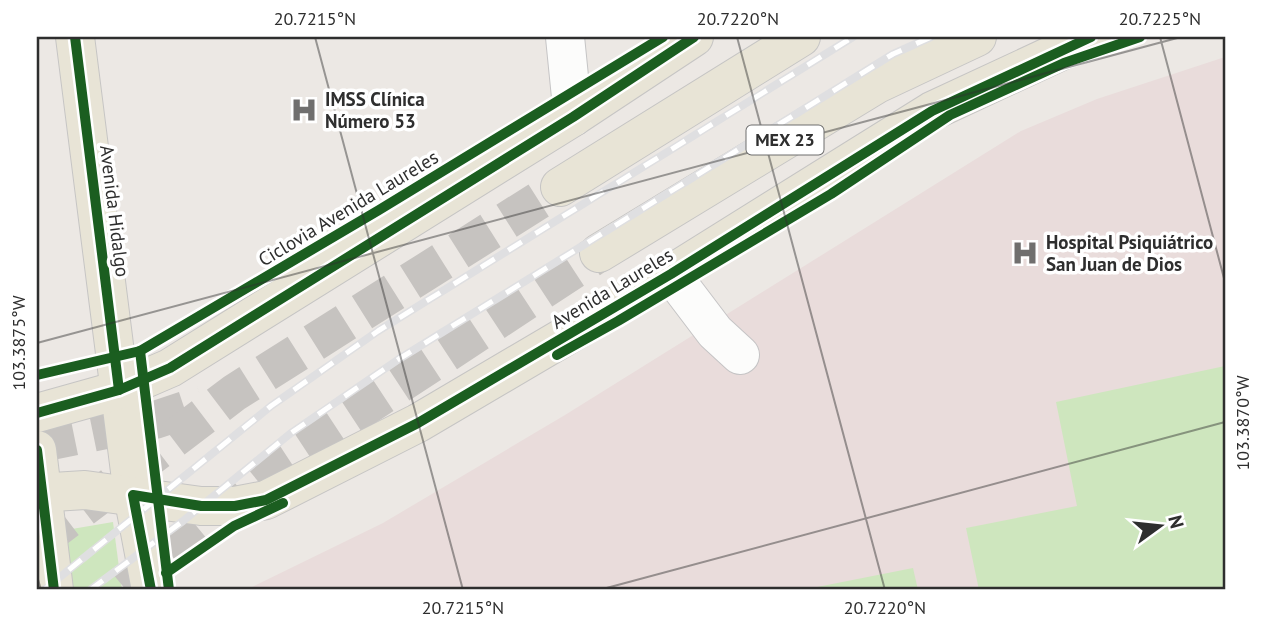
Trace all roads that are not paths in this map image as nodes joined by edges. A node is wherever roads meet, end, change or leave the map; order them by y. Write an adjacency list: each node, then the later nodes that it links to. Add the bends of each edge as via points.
1 (75, 37): 12 (main road, Avenida Hidalgo)
2 (565, 37): 7 (street)
3 (694, 37): 7 (main road)
4 (801, 37): 8 (main road)
5 (977, 37): 9 (main road, Avenida Laureles / MEX 23, via 877,84)
6 (1091, 37): 10 (main road, Avenida Laureles, via 932,111)
7 (573, 117): 12 (main road, via 170,368)
8 (560, 187)
9 (599, 253)
10 (671, 274): 11 (street, via 715,332); 16 (main road, Avenida Laureles, via 418,423 266,500 201,506)
11 (740, 355)
12 (119, 390): 13 (main road); 16 (main road, Avenida Hidalgo)
13 (37, 412)
14 (37, 450): 15 (main road)
15 (39, 492): 16 (main road, Avenida Laureles); 17 (main road)
16 (133, 495): 18 (main road, Avenida Hidalgo)
17 (54, 590)
18 (151, 590)

